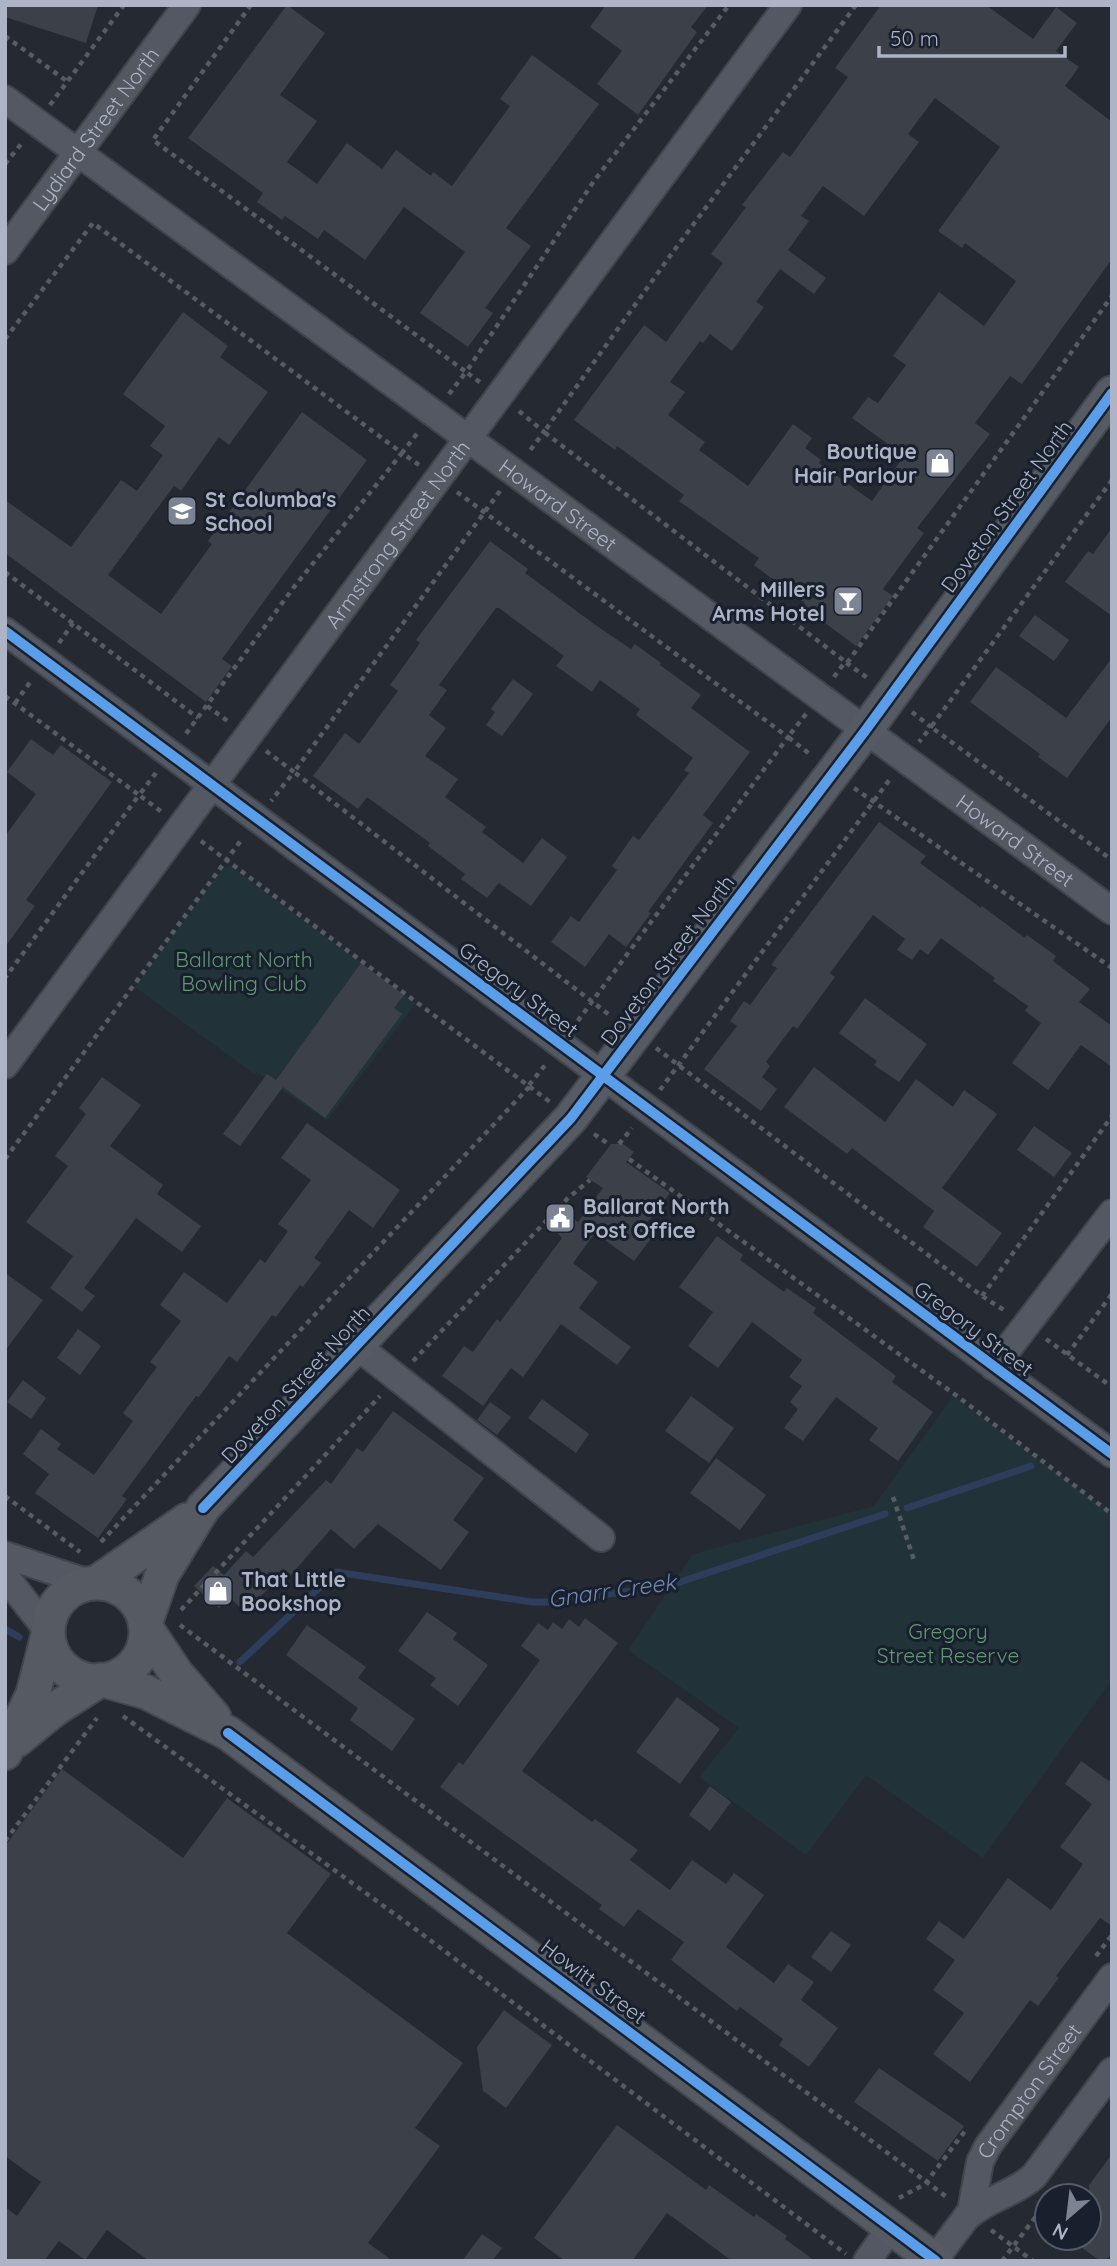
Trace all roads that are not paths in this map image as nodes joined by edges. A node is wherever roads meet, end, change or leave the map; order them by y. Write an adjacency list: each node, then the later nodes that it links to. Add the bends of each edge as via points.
1 (187, 5): 4 (street, Lydiard Street North)
2 (788, 5): 7 (street, Armstrong Street North)
3 (5, 99): 4 (street, Howard Street)
4 (78, 152): 5 (street, Lydiard Street North); 7 (street, Howard Street)
5 (5, 251)
6 (1112, 393): 9 (main road, Doveton Street North)
7 (468, 439): 9 (street, Howard Street); 10 (street, Armstrong Street North)
8 (5, 631): 10 (street, Gregory Street)
9 (865, 732): 11 (street, Howard Street); 13 (main road, Doveton Street North)
10 (214, 785): 12 (street, Armstrong Street North); 13 (street, Gregory Street)
11 (1112, 911)
12 (5, 1065)
13 (604, 1076): 15 (main road, Doveton Street North, via 557,1135); 16 (street, Gregory Street)
14 (1112, 1213): 16 (street)
15 (357, 1346): 18 (main road, Doveton Street North); 19 (street)
16 (993, 1367): 17 (street, Gregory Street)
17 (1112, 1454)
18 (203, 1508): 21 (main road, Doveton Street North); 23 (main road, Doveton Street North, via 166,1567)
19 (601, 1538)
20 (5, 1555): 21 (street)
21 (91, 1568): 23 (main road, via 129,1594); 24 (main road, via 60,1599)
22 (5, 1576): 24 (street)
23 (155, 1624): 25 (main road, via 136,1661 125,1672); 26 (main road, Howitt Street, via 183,1682)
24 (48, 1633): 25 (main road, via 52,1653 67,1671 80,1678); 27 (main road, via 33,1694)
25 (102, 1680): 26 (main road, Howitt Street, via 143,1691); 27 (main road, via 39,1721)
26 (228, 1733): 31 (main road, Howitt Street)
27 (5, 1753)
28 (1104, 1967): 30 (street, Crompton Street, via 988,2146)
29 (1112, 2071): 30 (street, Crompton Street, via 1034,2176)
30 (969, 2214): 32 (street, Crompton Street)
31 (885, 2222): 32 (main road, Howitt Street); 33 (street)
32 (936, 2260)
33 (867, 2261)

